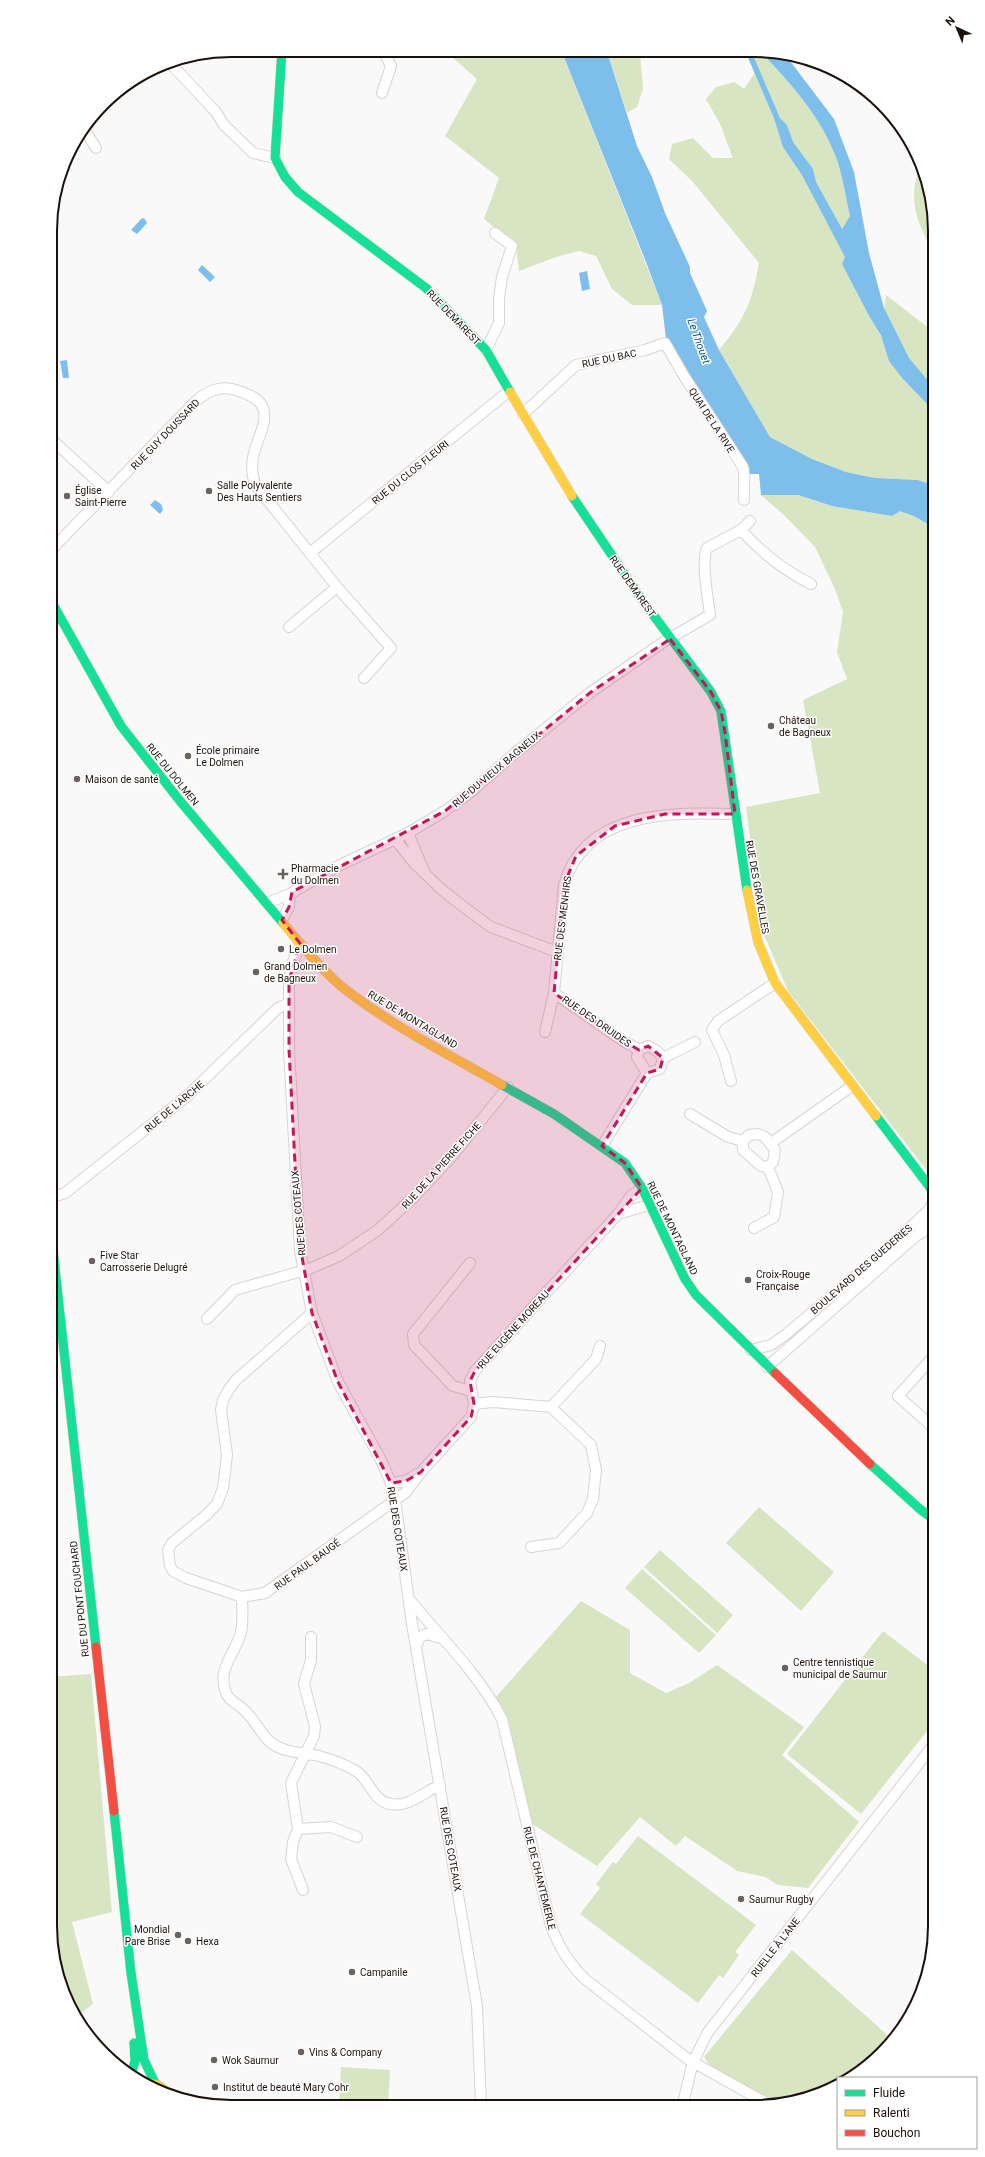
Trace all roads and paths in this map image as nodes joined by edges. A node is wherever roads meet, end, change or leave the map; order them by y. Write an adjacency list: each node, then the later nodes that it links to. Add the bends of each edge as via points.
1 (282, 57): 7 (street)
2 (386, 57): 4 (street, via 391,66)
3 (173, 67): 7 (street, via 216,112 224,126 253,153)
4 (382, 93)
5 (87, 133): 6 (street)
6 (96, 148)
7 (276, 158): 10 (street, RUE DEMAREST, via 285,177 298,192 426,288)
8 (495, 233): 10 (street, via 512,246 502,277 499,322)
9 (665, 343): 12 (street, RUE DU BAC, via 639,352 576,365); 15 (street, QUAI DE LA RIVE, via 743,467 746,479)
10 (486, 350): 11 (street, RUE DEMAREST)
11 (510, 390): 12 (street, RUE DEMAREST); 19 (street, RUE DU CLOS FLEURI)
12 (523, 414): 24 (street, RUE DEMAREST, via 566,489)
13 (57, 444): 14 (street)
14 (109, 492): 18 (street, RUE GUY DOUSSARD); 19 (street, RUE GUY DOUSSARD, via 203,395 218,388 234,390 257,399 264,408 264,421 252,458 252,476 256,486)
15 (744, 500)
16 (750, 521): 17 (street)
17 (741, 530): 20 (street, via 771,559 792,575); 24 (street, RUE DU VIEUX BAGNEUX, via 707,548 706,583 710,615)
18 (57, 544)
19 (310, 553): 21 (street, RUE GUY DOUSSARD)
20 (811, 584)
21 (337, 587): 23 (street); 25 (street, RUE GUY DOUSSARD, via 391,648)
22 (57, 612): 31 (street, RUE DU DOLMEN, via 121,726 180,801)
23 (288, 627)
24 (670, 639): 26 (street, RUE DES GRAVELLES, via 711,692 720,712 726,732); 27 (street, RUE DU VIEUX BAGNEUX, via 591,692 444,812)
25 (364, 678)
26 (735, 814): 34 (street, RUE DES MENHIRS, via 665,814 615,826 598,837 576,856 569,869 564,885); 35 (street, RUE DES GRAVELLES, via 754,931 761,954)
27 (408, 833): 28 (street, RUE DU VIEUX BAGNEUX); 29 (street)
28 (395, 839): 29 (street); 30 (street, RUE DU VIEUX BAGNEUX, via 334,868)
29 (424, 872): 34 (street, via 441,889 491,927)
30 (290, 894): 31 (street, RUE DU VIEUX BAGNEUX); 32 (street, via 289,907)
31 (267, 903): 32 (street, RUE DU DOLMEN)
32 (282, 920): 33 (street, RUE DU DOLMEN)
33 (302, 946): 37 (street, RUE DES COTEAUX, via 292,964); 45 (street, RUE DE MONTAGLAND, via 340,985 364,1003 425,1041)
34 (557, 952): 36 (street, RUE DES MENHIRS)
35 (775, 983): 43 (street, via 718,1022 712,1030 724,1055); 44 (street, RUE DES GRAVELLES)
36 (554, 993): 38 (street, RUE DES MENHIRS); 40 (street, RUE DES DRUIDES)
37 (289, 1003): 53 (street, RUE DE L'ARCHE, via 278,1008 186,1097 65,1193); 62 (street, RUE DES COTEAUX, via 289,1057 297,1210)
38 (545, 1032)
39 (694, 1042): 41 (street)
40 (639, 1050): 41 (street, RUE DES DRUIDES, via 648,1046 656,1050); 42 (street, RUE DES DRUIDES, via 637,1057)
41 (662, 1058): 42 (street, via 660,1069)
42 (647, 1073): 49 (street)
43 (731, 1081)
44 (852, 1086): 48 (street); 51 (street, RUE DES GRAVELLES)
45 (508, 1087): 49 (street, RUE DE MONTAGLAND); 62 (street, RUE DE LA PIERRE FICHE, via 458,1149 416,1195 378,1230 339,1256)
46 (690, 1114): 47 (street, via 728,1137)
47 (742, 1141): 48 (street, via 749,1135 758,1134); 50 (street, via 743,1150 761,1166)
48 (772, 1143): 50 (street, via 775,1150 773,1162)
49 (602, 1146): 52 (street, RUE DE MONTAGLAND, via 624,1163)
50 (768, 1167): 58 (street, via 778,1192 774,1217)
51 (928, 1185)
52 (642, 1188): 54 (street, RUE DE MONTAGLAND); 56 (street, RUE EUGÈNE MOREAU)
53 (57, 1196)
54 (649, 1205): 56 (street); 68 (street, RUE DE MONTAGLAND, via 684,1279 696,1295)
55 (928, 1211): 66 (street, BOULEVARD DES GUEDERIES)
56 (618, 1214): 71 (street, RUE EUGÈNE MOREAU, via 475,1372 470,1380)
57 (928, 1223): 60 (street, BOULEVARD DES GUEDERIES)
58 (754, 1228)
59 (928, 1229): 60 (street, BOULEVARD DES GUEDERIES)
60 (916, 1236): 69 (street, BOULEVARD DES GUEDERIES)
61 (470, 1263): 71 (street, via 414,1334 414,1345 453,1386)
62 (304, 1271): 64 (street, RUE DES COTEAUX); 65 (street, RUE DE LA PIERRE FICHE, via 235,1290)
63 (57, 1287): 93 (street, RUE DU PONT FOUCHARD)
64 (312, 1314): 76 (street, RUE DES COTEAUX, via 338,1382); 80 (street, RUE PAUL BAUGÉ, via 236,1380 229,1390 221,1410 228,1455 223,1488 217,1504 172,1543 168,1550 173,1571)
65 (207, 1319)
66 (784, 1336): 68 (street, BOULEVARD DES GUEDERIES, via 771,1345); 69 (street, BOULEVARD DES GUEDERIES)
67 (600, 1346): 73 (street, via 596,1359)
68 (751, 1350): 69 (street, RUE DE MONTAGLAND)
69 (764, 1363): 78 (street, RUE DE MONTAGLAND, via 860,1455)
70 (928, 1363): 74 (street, via 898,1396)
71 (471, 1391): 72 (street, RUE EUGÈNE MOREAU)
72 (474, 1404): 73 (street, via 493,1402); 75 (street, via 471,1417)
73 (551, 1407): 79 (street, via 591,1445 596,1470 593,1499 587,1513 559,1543)
74 (928, 1423)
75 (420, 1472): 76 (street, via 406,1481); 77 (street, via 405,1493)
76 (391, 1483): 77 (street, RUE DES COTEAUX)
77 (395, 1499): 80 (street, RUE PAUL BAUGÉ, via 274,1588 265,1593); 81 (street, RUE DES COTEAUX)
78 (928, 1515)
79 (531, 1547)
80 (242, 1597): 88 (street, via 241,1635 226,1662 223,1675 226,1694 243,1708 271,1742 296,1754)
81 (409, 1599): 82 (street, RUE DES COTEAUX); 83 (street, RUE DE CHANTEMERLE)
82 (412, 1626): 83 (street, via 417,1622); 85 (street, RUE DE CHANTEMERLE); 86 (street, RUE DES COTEAUX)
83 (432, 1627): 85 (street, RUE DE CHANTEMERLE)
84 (311, 1637): 88 (street, via 311,1660 304,1684 315,1726)
85 (441, 1638): 86 (street, via 426,1634 420,1637); 94 (street, RUE DE CHANTEMERLE, via 479,1682 502,1719 551,1926 561,1950 585,1979)
86 (416, 1647): 89 (street, RUE DES COTEAUX)
87 (928, 1752): 94 (street, RUELLE À L'ANE, via 708,2032)
88 (307, 1754): 89 (street, via 321,1756 356,1771 372,1792 388,1804 396,1805 411,1801); 90 (street, via 292,1783)
89 (440, 1785): 97 (street, RUE DES COTEAUX, via 477,2006)
90 (298, 1829): 91 (street, via 332,1827); 92 (street, via 291,1859)
91 (357, 1836)
92 (302, 1890)
93 (131, 1973): 95 (street, RUE DU PONT FOUCHARD, via 135,2061); 96 (street, RUE DU PONT FOUCHARD, via 144,2060)
94 (693, 2062): 98 (street, RUELLE À L'ANE); 99 (street, RUE DE CHANTEMERLE)
95 (132, 2070)
96 (155, 2083)
97 (481, 2100)
98 (684, 2100)
99 (761, 2100)

